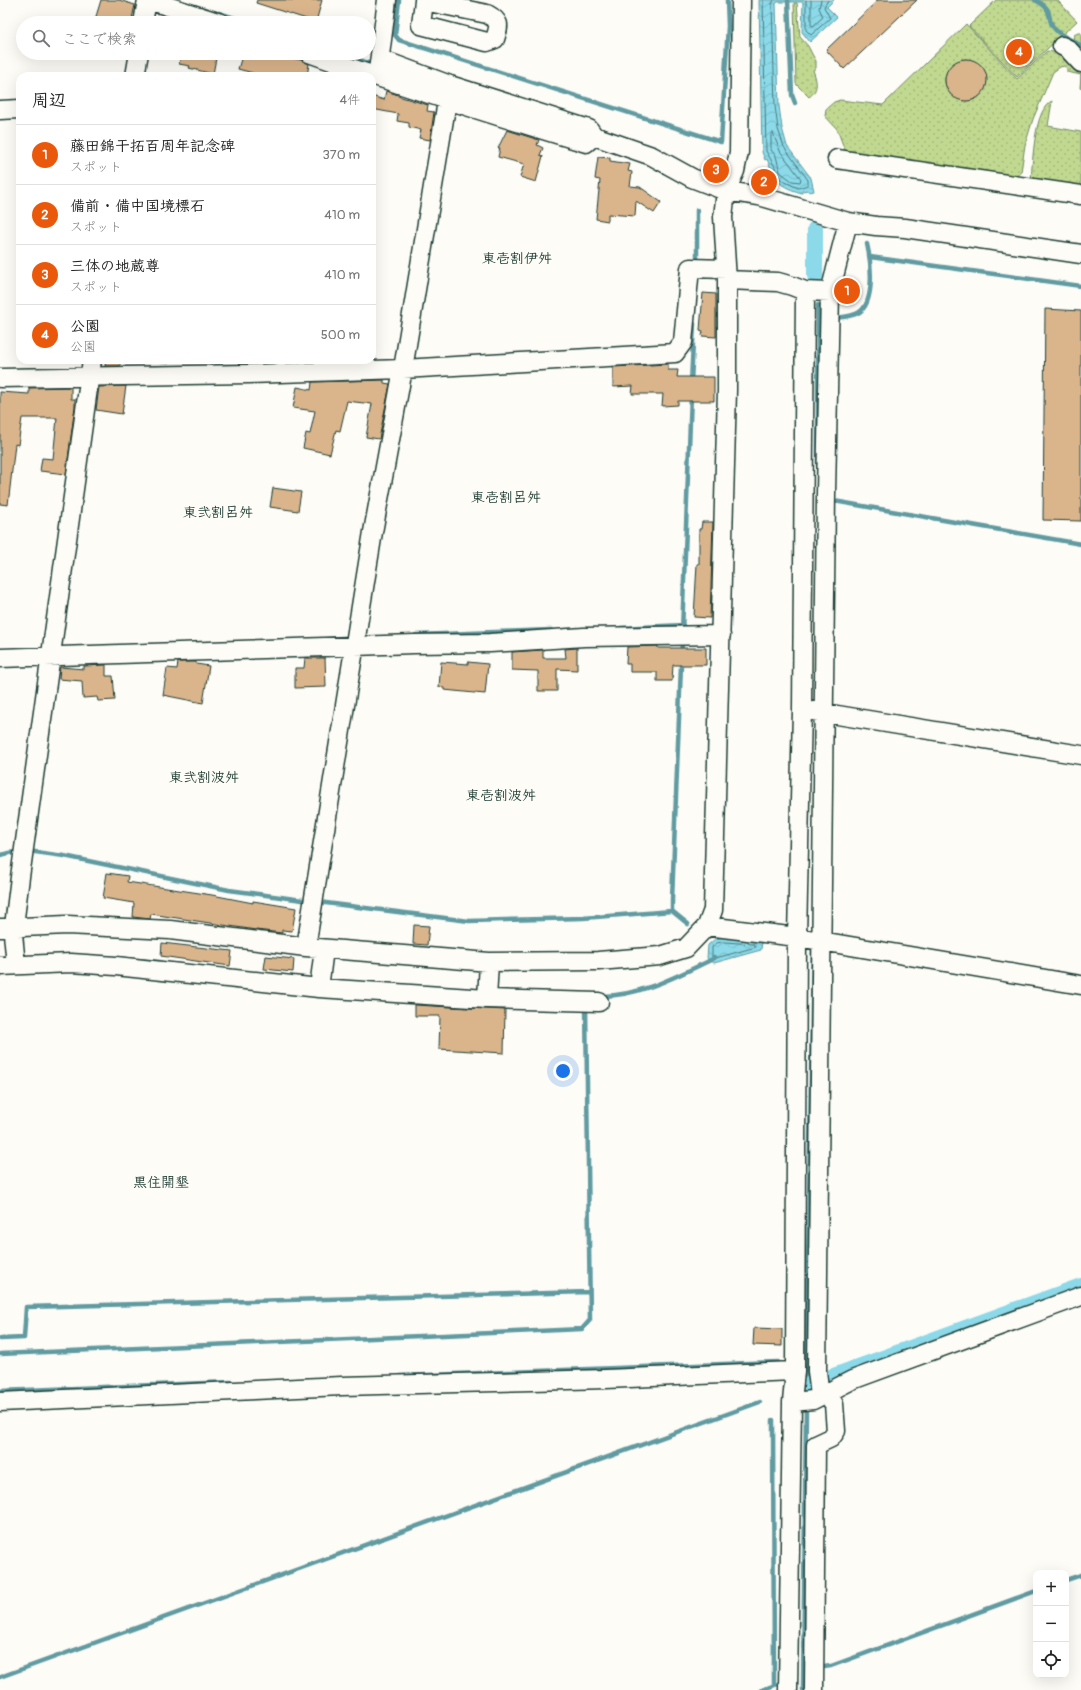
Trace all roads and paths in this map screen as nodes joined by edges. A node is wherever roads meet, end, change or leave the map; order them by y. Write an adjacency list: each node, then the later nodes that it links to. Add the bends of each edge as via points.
1 (147, 0): 4 (street); 5 (street)
2 (387, 0): 10 (street)
3 (741, 0): 17 (street, via 739,152)
4 (144, 16)
5 (198, 16)
6 (1062, 46): 9 (street)
7 (138, 60): 11 (street)
8 (341, 60): 10 (street)
9 (1081, 63)
10 (378, 68): 12 (street); 15 (street, via 450,85 589,129)
11 (136, 72)
12 (447, 101): 15 (street, via 586,143); 24 (street)
13 (16, 109): 14 (street)
14 (0, 110)
15 (594, 136): 17 (street, via 652,156 692,178)
16 (837, 159): 18 (street)
17 (726, 191): 19 (street, via 772,199); 21 (street, via 723,217)
18 (1081, 195)
19 (848, 222): 20 (street); 23 (street)
20 (1081, 254)
21 (726, 275): 22 (street, via 778,282); 24 (street, via 690,268 682,342 675,353); 27 (street, via 727,390)
22 (805, 292): 23 (street); 31 (street)
23 (830, 292): 31 (street)
24 (403, 365): 25 (street, via 249,374); 28 (street)
25 (91, 369): 26 (street); 29 (street)
26 (0, 378)
27 (721, 635): 28 (street, via 654,635 490,643); 33 (street, via 713,910)
28 (356, 639): 29 (street); 36 (street)
29 (53, 653): 30 (street); 34 (street, via 24,849)
30 (0, 658)
31 (818, 714): 32 (street); 35 (street); 35 (street)
32 (1081, 755)
33 (707, 926): 35 (street); 39 (street, via 686,948 660,956)
34 (7, 927): 36 (street, via 67,925 170,930); 38 (street, via 13,934)
35 (811, 939): 41 (street); 45 (street); 46 (street)
36 (306, 947): 37 (street)
37 (324, 949): 39 (street); 40 (street)
38 (12, 961): 40 (street, via 116,966)
39 (489, 962): 42 (street)
40 (320, 982): 42 (street)
41 (1081, 985)
42 (488, 994): 43 (street)
43 (590, 1002)
44 (1081, 1296): 46 (street)
45 (795, 1371): 46 (street); 47 (street)
46 (813, 1394): 48 (street); 49 (street, via 834,1404 836,1430 831,1438 816,1445)
47 (0, 1402)
48 (788, 1690)
49 (814, 1690)

